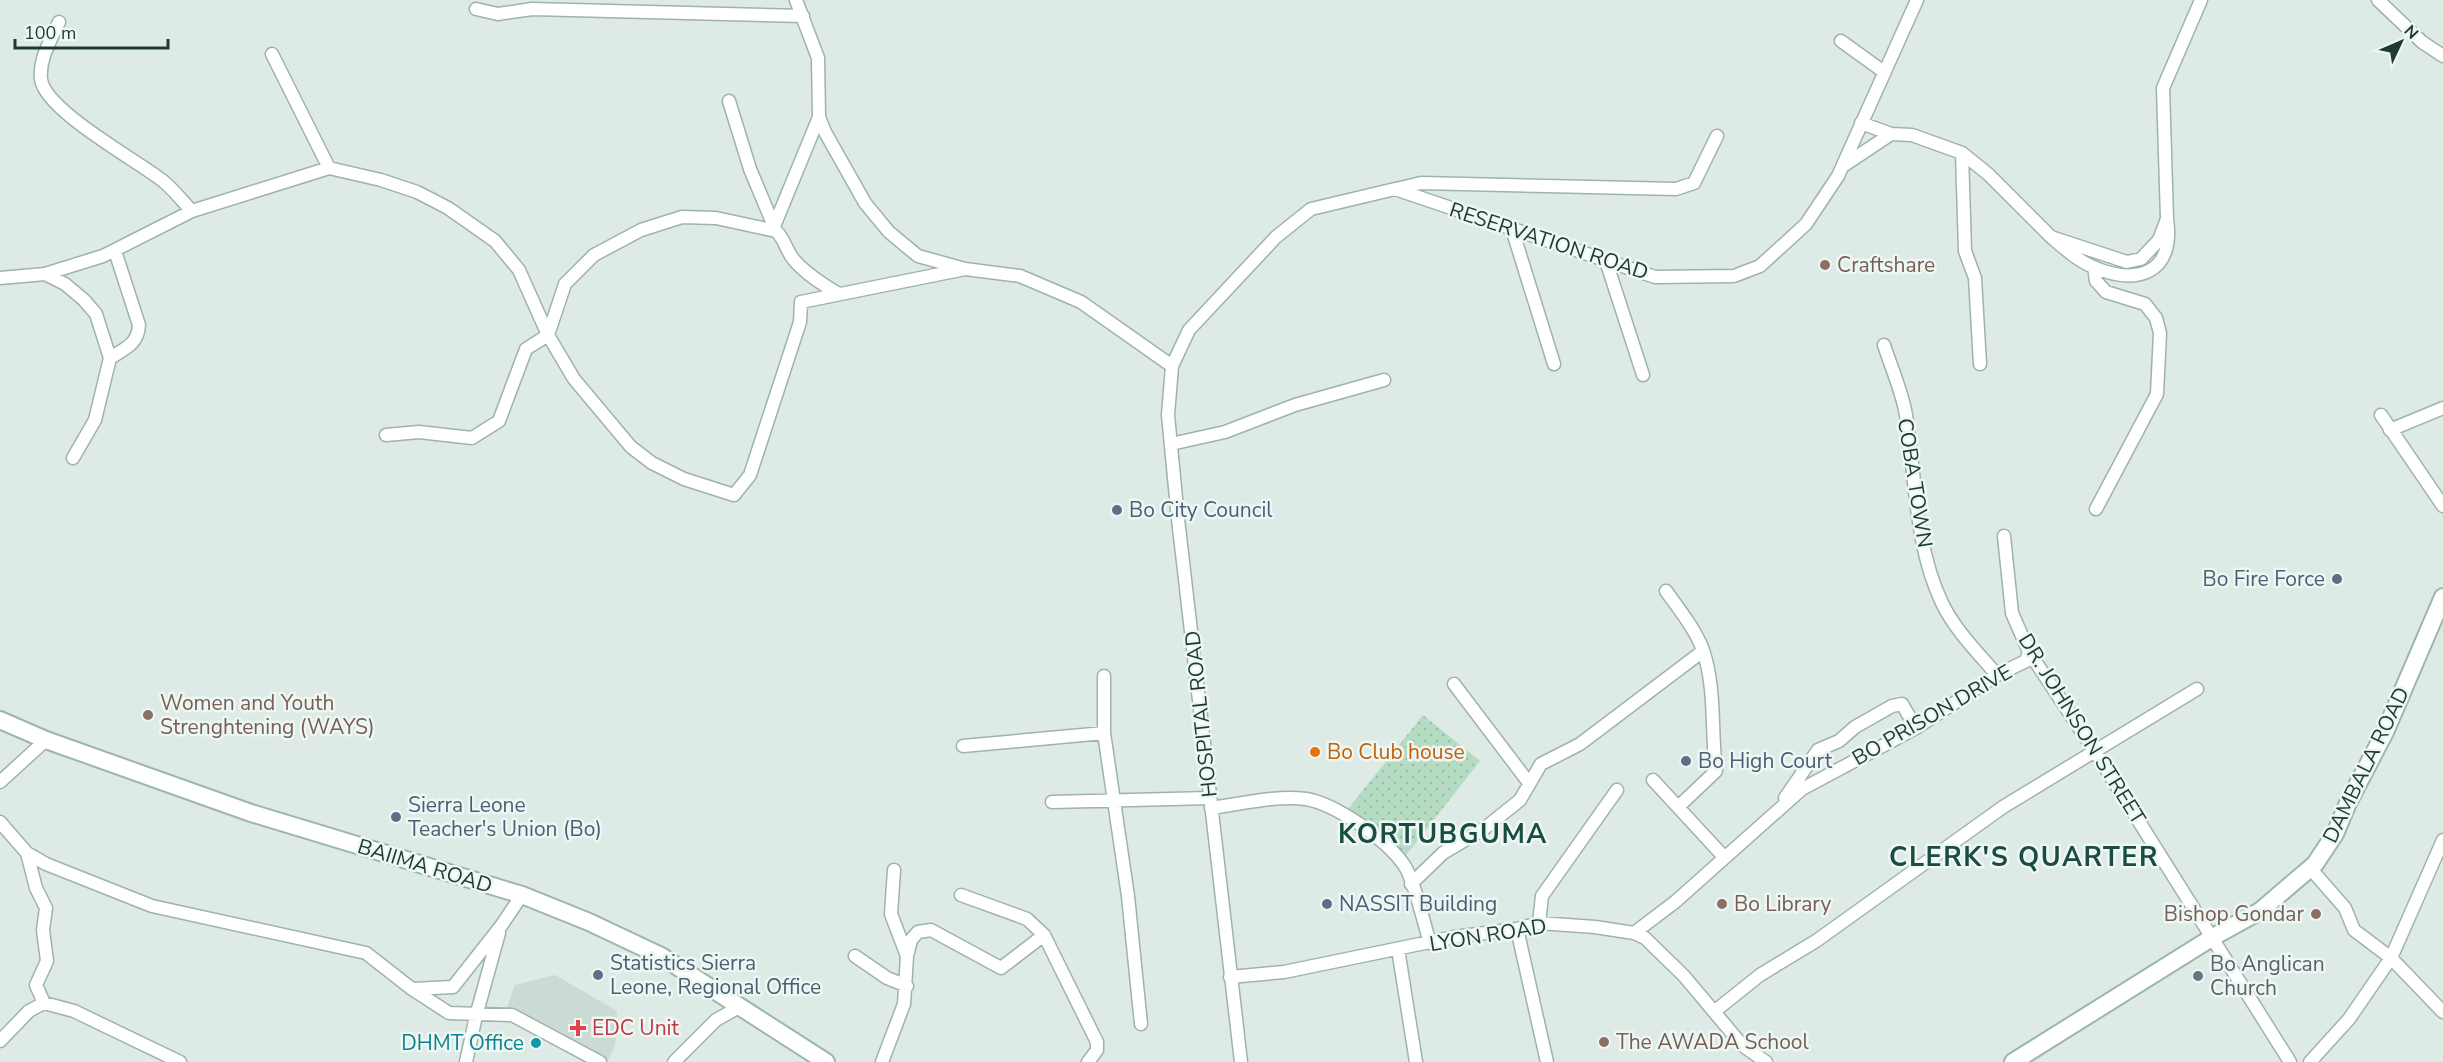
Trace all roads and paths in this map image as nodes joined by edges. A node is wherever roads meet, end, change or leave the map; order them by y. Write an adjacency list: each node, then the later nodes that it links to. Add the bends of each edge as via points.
1 (796, 0): 6 (street)
2 (1917, 0): 11 (street, RESERVATION ROAD)
3 (2201, 0): 22 (street, via 2163,88)
4 (2378, 0): 10 (street, via 2422,42)
5 (476, 9): 6 (street, via 498,14 532,9)
6 (804, 16): 13 (street, via 818,58)
7 (59, 22): 21 (street, via 42,60 41,81 54,101 92,134 164,182)
8 (1841, 41): 11 (street)
9 (273, 54): 19 (street)
10 (2443, 56)
11 (1884, 72): 14 (street, RESERVATION ROAD)
12 (729, 101): 23 (street, via 750,169)
13 (819, 117): 23 (street); 29 (street, via 866,203 889,232 918,256)
14 (1861, 123): 15 (street); 18 (street, RESERVATION ROAD)
15 (1891, 134): 17 (street, via 1912,135); 18 (street)
16 (1717, 136): 20 (street, via 1694,183 1676,189 1421,183)
17 (1962, 153): 25 (street); 37 (street, via 1965,251 1975,278)
18 (1843, 166): 27 (street, RESERVATION ROAD, via 1806,224 1760,266 1734,276 1655,277)
19 (329, 168): 21 (street); 33 (street, via 417,192 495,241 519,270)
20 (1395, 189): 24 (street, RESERVATION ROAD); 38 (street, via 1311,209 1276,237 1190,330)
21 (192, 212): 26 (street)
22 (2167, 219): 25 (street, via 2159,240 2141,259 2127,262); 28 (street, via 2168,249 2163,261 2149,271 2116,274)
23 (775, 228): 32 (street, via 793,259); 33 (street, via 716,218 682,217 641,230 594,255 566,284)
24 (1512, 229): 27 (street, RESERVATION ROAD); 36 (street)
25 (2051, 237): 28 (street)
26 (115, 251): 30 (street); 35 (street, via 139,324 138,337)
27 (1606, 261): 39 (street)
28 (2094, 267): 48 (street, via 2096,281 2106,292 2145,304 2156,318 2160,333 2157,394)
29 (965, 268): 32 (street); 38 (street, via 1020,276 1082,302)
30 (45, 274): 31 (street); 35 (street, via 65,284 96,314)
31 (0, 278)
32 (837, 293): 33 (street, via 801,302 800,322 750,475 734,495 684,479 631,447 574,379)
33 (548, 335): 44 (street, via 526,350 499,421 478,436 419,432)
34 (1884, 345): 55 (street, COBA TOWN, via 1905,412 1919,529 1942,603)
35 (110, 358): 46 (street, via 95,420)
36 (1554, 364)
37 (1980, 364)
38 (1172, 366): 45 (street, HOSPITAL ROAD, via 1168,414)
39 (1643, 375)
40 (1384, 380): 45 (street, via 1295,405 1226,432)
41 (2443, 408): 43 (street)
42 (2381, 415): 43 (street)
43 (2390, 430): 47 (street)
44 (386, 435)
45 (1171, 444): 71 (street, HOSPITAL ROAD)
46 (74, 458)
47 (2443, 506)
48 (2096, 509)
49 (2004, 536): 54 (street, DR. JOHNSON STREET, via 2012,613)
50 (1666, 591): 53 (street)
51 (2443, 597): 52 (street, DAMBALA ROAD)
52 (2439, 624): 78 (street, DAMBALA ROAD, via 2335,834)
53 (1703, 651): 67 (street, via 1580,744 1541,764); 72 (street, via 1713,699 1716,771)
54 (2029, 652): 55 (street, BO PRISON DRIVE, via 2026,661); 64 (street, DR. JOHNSON STREET)
55 (1997, 675): 60 (street, BO PRISON DRIVE)
56 (1104, 676): 61 (street)
57 (1454, 684): 67 (street)
58 (2197, 689): 64 (street)
59 (0, 720): 62 (street, BAIIMA ROAD)
60 (1916, 728): 73 (street, BO PRISON DRIVE, via 1802,789); 73 (street, via 1902,704 1856,727 1839,741 1818,750)
61 (1104, 733): 63 (street); 69 (street)
62 (46, 740): 66 (street); 81 (street, BAIIMA ROAD, via 251,813)
63 (963, 746)
64 (2096, 753): 88 (street, DR. JOHNSON STREET); 101 (street, via 2003,807)
65 (1653, 780): 72 (street)
66 (0, 782)
67 (1528, 783): 80 (street, via 1520,800 1485,828 1443,853)
68 (1617, 790): 83 (street, via 1542,896)
69 (1113, 801): 70 (street); 71 (street); 104 (street, via 1128,896)
70 (1052, 802)
71 (1210, 803): 80 (street, via 1308,799 1339,812 1375,836 1405,866); 94 (street, HOSPITAL ROAD)
72 (1678, 807): 77 (street)
73 (1776, 812): 77 (street, BO PRISON DRIVE)
74 (0, 822): 76 (street)
75 (2443, 840): 93 (street)
76 (27, 853): 96 (street, via 152,906 366,953); 99 (street, via 46,908 43,930 47,961 36,985)
77 (1724, 857): 86 (street, BO PRISON DRIVE)
78 (2310, 868): 88 (street, DAMBALA ROAD, via 2260,910); 93 (street, via 2345,908 2354,930)
79 (894, 870): 92 (street, via 891,914)
80 (1411, 884): 89 (street)
81 (522, 895): 84 (street); 100 (street, BAIIMA ROAD, via 661,956)
82 (961, 895): 87 (street, via 1027,919)
83 (1539, 923): 85 (street, LYON ROAD); 86 (street, LYON ROAD)
84 (501, 926): 96 (street, via 453,987); 103 (street)
85 (1517, 929): 89 (street, LYON ROAD); 117 (street)
86 (1634, 933): 101 (street, via 1645,938 1684,976)
87 (1044, 935): 92 (street, via 1001,968 931,930 918,933 911,940); 114 (street, via 1097,1042 1097,1050)
88 (2213, 937): 107 (street, DAMBALA ROAD); 120 (street, DR. JOHNSON STREET)
89 (1430, 943): 90 (street, LYON ROAD)
90 (1398, 949): 94 (street, LYON ROAD, via 1284,972); 116 (street)
91 (855, 956): 95 (street, via 887,978)
92 (907, 956): 95 (street)
93 (2391, 958): 97 (street); 121 (street, via 2349,1019)
94 (1230, 977): 115 (street, HOSPITAL ROAD)
95 (907, 986): 113 (street)
96 (411, 989): 103 (street, via 449,1013)
97 (2425, 992): 98 (street); 102 (street)
98 (2443, 997)
99 (44, 1003): 105 (street, via 29,1011); 108 (street, via 74,1011)
100 (741, 1006): 111 (street, via 717,1020); 112 (street, BAIIMA ROAD)
101 (1714, 1011): 106 (street)
102 (2443, 1012)
103 (476, 1016): 109 (street); 110 (street, via 512,1015)
104 (1141, 1024)
105 (0, 1041)
106 (1742, 1045): 118 (street); 119 (street)
107 (2019, 1060)
108 (180, 1062)
109 (466, 1062)
110 (600, 1062)
111 (674, 1062)
112 (826, 1062)
113 (882, 1062)
114 (1088, 1062)
115 (1241, 1062)
116 (1416, 1062)
117 (1547, 1062)
118 (1748, 1062)
119 (1766, 1062)
120 (2290, 1062)
121 (2310, 1062)

